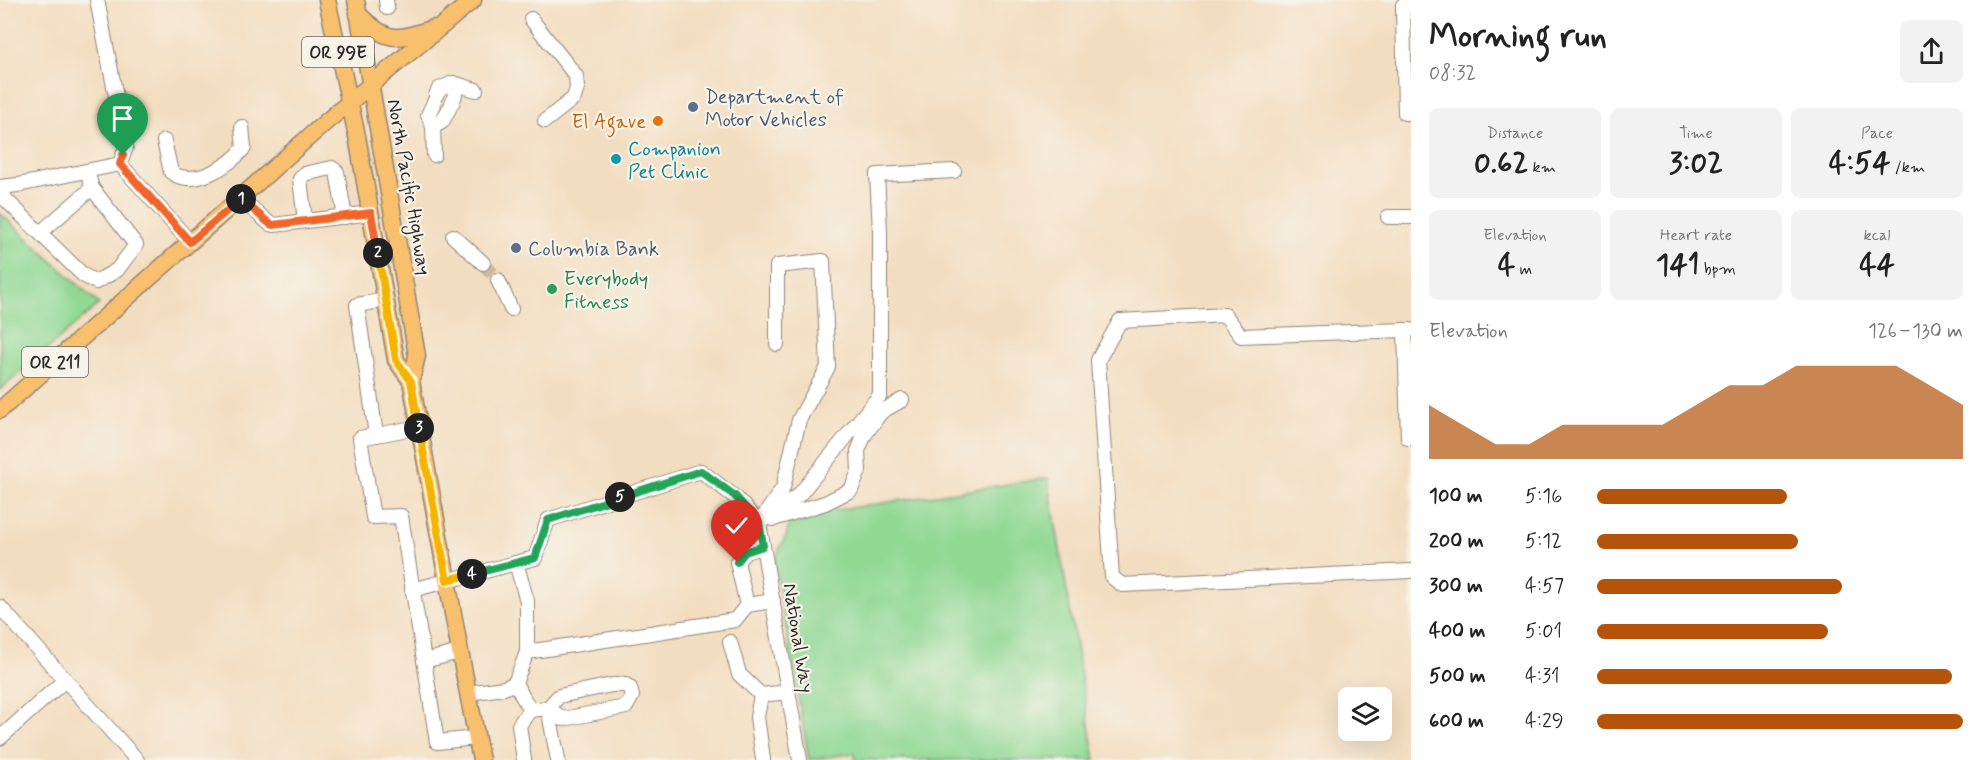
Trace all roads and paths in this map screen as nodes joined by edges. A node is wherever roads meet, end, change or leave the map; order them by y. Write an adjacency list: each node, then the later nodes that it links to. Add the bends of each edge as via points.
1 (97, 0): 18 (street, via 126,147)
2 (327, 0): 11 (main road, North Pacific Highway / OR 99E)
3 (473, 0): 7 (main road)
4 (1411, 4): 12 (street, via 1402,5 1405,112)
5 (357, 7): 7 (main road, via 376,29 392,38); 9 (main road, North Pacific Highway / OR 99E)
6 (531, 20): 13 (street, via 576,76 574,98)
7 (444, 26): 9 (main road)
8 (453, 83): 10 (street); 15 (street, via 455,95 442,122); 15 (street, via 440,89 428,115)
9 (371, 86): 11 (main road, OR 211); 34 (main road, North Pacific Highway / OR 99E)
10 (476, 90)
11 (349, 103): 23 (main road, OR 211); 24 (main road, North Pacific Highway / OR 99E)
12 (1411, 112)
13 (545, 121)
14 (242, 127): 16 (street, via 244,148 238,156 213,173 187,178 171,172)
15 (434, 127): 17 (street)
16 (164, 141)
17 (434, 155)
18 (120, 164): 19 (street); 31 (street)
19 (87, 171): 21 (street); 22 (street)
20 (954, 171): 45 (street, via 877,175 880,395 799,495)
21 (0, 187): 29 (street, via 6,200)
22 (92, 188): 29 (street); 29 (street, via 136,245 117,270 96,282 82,275)
23 (240, 198): 28 (street, via 270,224); 31 (main road, OR 211)
24 (371, 213): 25 (street); 35 (main road, North Pacific Highway / OR 99E)
25 (345, 217): 28 (street); 28 (street, via 337,172 332,168 304,174 300,179)
26 (1388, 217): 27 (street)
27 (1411, 217)
28 (306, 221)
29 (40, 233)
30 (453, 236): 32 (street)
31 (190, 242): 41 (main road, OR 211)
32 (483, 263)
33 (498, 280): 36 (street)
34 (407, 295): 35 (main road); 39 (main road, North Pacific Highway / OR 99E, via 417,356)
35 (386, 300): 39 (main road, North Pacific Highway / OR 99E, via 396,360); 43 (street, via 357,305)
36 (511, 309)
37 (1408, 330): 44 (street); 48 (street, via 1241,336 1225,315 1120,321 1098,360 1112,577 1122,585)
38 (777, 344): 45 (street, via 777,266 823,261 828,367 799,420 783,488)
39 (411, 381): 42 (main road, North Pacific Highway / OR 99E)
40 (902, 400): 45 (street, via 881,412 864,436 858,451 859,471 851,490 825,503)
41 (0, 411)
42 (419, 427): 43 (street); 49 (main road, North Pacific Highway / OR 99E)
43 (376, 435): 50 (street, via 360,438 373,517 401,516)
44 (1411, 438)
45 (759, 523): 46 (street, National Way); 47 (street, via 735,496 701,471 548,520 535,558)
46 (763, 546): 51 (street, National Way); 52 (street, via 745,552 737,562)
47 (516, 563): 49 (street); 56 (street, via 527,601)
48 (1411, 572)
49 (447, 580): 50 (street); 55 (main road, North Pacific Highway / OR 99E)
50 (412, 590): 57 (street)
51 (773, 601): 52 (street); 60 (street, National Way)
52 (747, 605): 56 (street, via 735,620)
53 (0, 608): 58 (street)
54 (730, 642): 62 (street, via 739,674)
55 (460, 652): 57 (street); 61 (main road, North Pacific Highway / OR 99E)
56 (527, 652): 59 (street)
57 (424, 661): 66 (street, via 436,742)
58 (65, 680): 65 (street); 68 (street)
59 (515, 683): 61 (street); 64 (street)
60 (788, 692): 62 (street); 72 (street, National Way)
61 (468, 693): 66 (main road, North Pacific Highway / OR 99E)
62 (761, 695): 67 (street, via 757,717)
63 (548, 708): 63 (street, via 558,696 612,685 626,685 632,696 626,707 563,719); 64 (street); 71 (street)
64 (530, 710): 70 (street, via 519,725)
65 (0, 738)
66 (476, 738): 69 (main road, North Pacific Highway / OR 99E)
67 (763, 759)
68 (137, 760)
69 (481, 760)
70 (524, 760)
71 (558, 760)
72 (800, 760)

